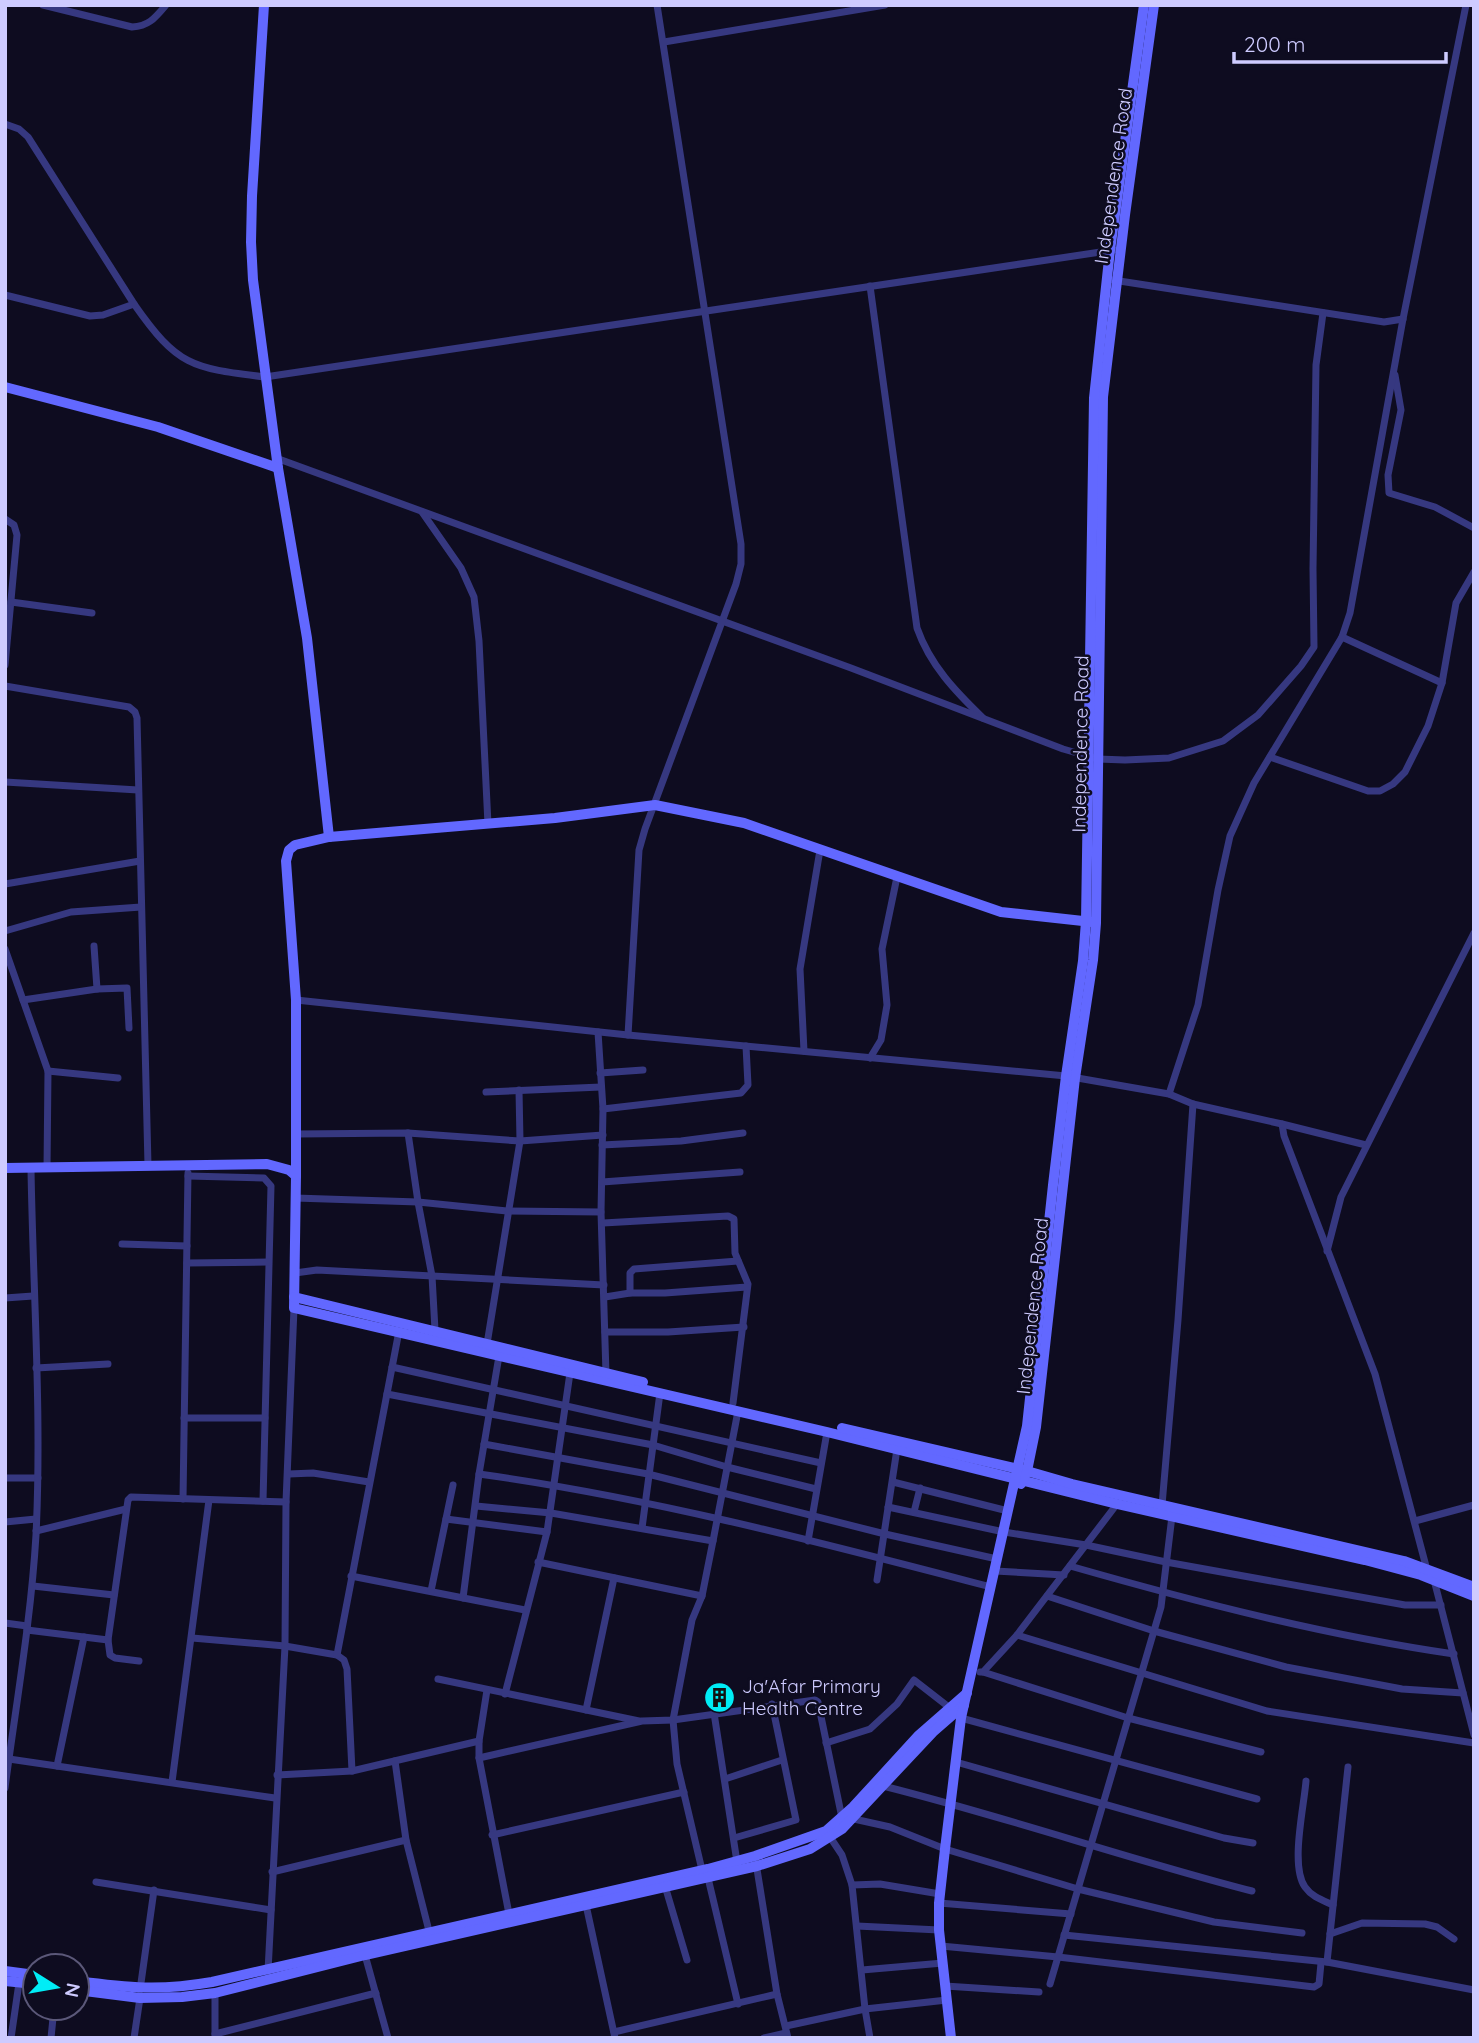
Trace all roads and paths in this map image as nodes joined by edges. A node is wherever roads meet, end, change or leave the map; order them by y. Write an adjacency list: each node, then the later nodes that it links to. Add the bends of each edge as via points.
1 (43, 5): 2 (street, via 132,27 144,26)
2 (166, 5)
3 (264, 5): 20 (street, via 251,242)
4 (657, 5): 9 (street)
5 (885, 5): 9 (street)
6 (1144, 5): 11 (street, Independence Road)
7 (1154, 5): 11 (street, Independence Road)
8 (1466, 5): 18 (street)
9 (664, 42): 16 (street)
10 (5, 124): 15 (street, via 28,137)
11 (1116, 250): 12 (street, Independence Road); 13 (street)
12 (1112, 280): 17 (street); 36 (street, Independence Road)
13 (870, 286): 16 (street); 34 (street, via 917,628 923,646 950,686)
14 (5, 295): 15 (street, via 90,316)
15 (134, 303): 20 (street, via 185,360 207,369)
16 (704, 311): 20 (street); 29 (street, via 741,544 736,584)
17 (1323, 313): 18 (street, via 1384,322); 36 (street, via 1316,365 1314,647 1258,715 1223,741 1169,758)
18 (1403, 319): 19 (street)
19 (1394, 372): 25 (street, via 1401,410 1388,475 1389,493 1435,507); 30 (street)
20 (265, 377): 22 (street)
21 (5, 387): 22 (street)
22 (277, 463): 23 (street); 41 (street, via 307,638)
23 (422, 512): 29 (street); 40 (street, via 461,568 476,610)
24 (5, 519): 27 (street, via 14,525 17,535)
25 (1474, 528)
26 (1474, 572): 32 (street, via 1456,603)
27 (11, 602): 28 (street); 31 (street)
28 (92, 612)
29 (721, 622): 34 (street); 39 (street)
30 (1342, 637): 32 (street); 35 (street)
31 (5, 664)
32 (1442, 683): 35 (street, via 1428,726 1405,772 1380,790 1368,791)
33 (5, 686): 38 (street, via 129,707 137,718)
34 (985, 720): 36 (street)
35 (1270, 757): 69 (street, via 1230,836 1198,1005)
36 (1093, 758): 47 (street, Independence Road)
37 (5, 782): 38 (street)
38 (138, 790): 43 (street)
39 (655, 805): 40 (street); 42 (street, via 744,823); 57 (street, via 636,874)
40 (488, 824): 41 (street)
41 (329, 837): 54 (street, via 295,845 286,861)
42 (820, 850): 44 (street); 59 (street, via 800,969)
43 (140, 861): 45 (street); 46 (street)
44 (897, 877): 47 (street, via 1001,912); 60 (street, via 882,949 887,1005 881,1040)
45 (5, 884)
46 (141, 907): 48 (street, via 71,912); 80 (street)
47 (1091, 922): 64 (street, Independence Road, via 1093,960)
48 (5, 931)
49 (1474, 933): 78 (street)
50 (94, 946): 52 (street)
51 (5, 948): 53 (street)
52 (97, 989): 53 (street); 55 (street, via 127,988)
53 (23, 1000): 62 (street)
54 (296, 1000): 56 (street); 75 (street)
55 (129, 1028)
56 (598, 1032): 57 (street); 63 (street)
57 (628, 1035): 58 (street)
58 (746, 1046): 59 (street); 71 (street, via 748,1085 741,1093)
59 (804, 1051): 60 (street)
60 (870, 1058): 64 (street)
61 (643, 1070): 63 (street)
62 (48, 1071): 65 (street); 82 (street)
63 (600, 1073): 66 (street)
64 (1070, 1077): 69 (street); 141 (street, Independence Road, via 1036,1427)
65 (118, 1078)
66 (601, 1087): 67 (street); 71 (street)
67 (519, 1090): 68 (street); 77 (street)
68 (486, 1091)
69 (1168, 1094): 70 (street)
70 (1193, 1104): 72 (street); 157 (street)
71 (603, 1109): 76 (street)
72 (1282, 1124): 78 (street); 95 (street)
73 (408, 1133): 75 (street); 77 (street); 89 (street)
74 (743, 1133): 79 (street)
75 (297, 1134): 86 (street)
76 (603, 1135): 77 (street); 79 (street)
77 (520, 1141): 90 (street)
78 (1366, 1145): 95 (street, via 1341,1197)
79 (602, 1146): 87 (street)
80 (148, 1165): 82 (street); 84 (street)
81 (5, 1168): 83 (street)
82 (47, 1168): 83 (street)
83 (30, 1169): 105 (street)
84 (188, 1171): 86 (street, via 267,1164); 94 (street); 97 (street, via 268,1181)
85 (740, 1172): 87 (street)
86 (296, 1176): 88 (street)
87 (602, 1182): 91 (street)
88 (295, 1198): 89 (street); 99 (street)
89 (418, 1202): 90 (street); 100 (street)
90 (507, 1211): 91 (street); 101 (street)
91 (601, 1212): 92 (street)
92 (603, 1223): 96 (street, via 728,1216 736,1223); 102 (street)
93 (122, 1244): 94 (street)
94 (187, 1246): 98 (street)
95 (1327, 1252): 170 (street, via 1375,1374)
96 (738, 1261): 103 (street); 104 (street, via 634,1269 629,1273)
97 (268, 1262): 98 (street); 127 (street)
98 (187, 1263): 126 (street)
99 (295, 1273): 100 (street); 108 (street)
100 (432, 1276): 101 (street); 110 (street)
101 (498, 1279): 102 (street); 113 (street)
102 (604, 1285): 106 (street)
103 (747, 1287): 104 (street); 109 (street)
104 (630, 1293): 106 (street)
105 (33, 1296): 107 (street); 117 (street)
106 (605, 1297): 112 (street)
107 (5, 1298)
108 (294, 1303): 110 (street); 111 (street); 138 (street)
109 (744, 1327): 112 (street); 124 (street)
110 (435, 1330): 113 (street)
111 (399, 1331): 114 (street); 116 (street)
112 (605, 1332): 119 (street)
113 (487, 1344): 119 (street)
114 (499, 1356): 118 (street); 120 (street)
115 (108, 1364): 117 (street)
116 (392, 1367): 120 (street); 122 (street)
117 (36, 1368): 143 (street)
118 (570, 1373): 119 (street); 123 (street)
119 (606, 1377): 121 (street); 124 (street)
120 (493, 1390): 123 (street); 125 (street)
121 (660, 1392): 124 (street); 128 (street)
122 (387, 1394): 125 (street); 144 (street)
123 (566, 1405): 128 (street); 129 (street)
124 (736, 1407): 130 (street); 131 (street); 141 (street)
125 (490, 1415): 129 (street); 132 (street)
126 (184, 1418): 127 (street); 151 (street)
127 (265, 1418): 153 (street)
128 (656, 1425): 131 (street); 133 (street)
129 (564, 1429): 133 (street); 135 (street)
130 (827, 1432): 134 (street); 136 (street)
131 (733, 1442): 136 (street); 137 (street)
132 (484, 1444): 135 (street); 139 (street)
133 (653, 1445): 137 (street); 140 (street)
134 (897, 1450): 141 (street); 145 (street)
135 (559, 1456): 140 (street); 146 (street)
136 (821, 1463): 149 (street)
137 (727, 1467): 149 (street); 150 (street)
138 (289, 1474): 144 (street); 155 (street)
139 (479, 1474): 146 (street); 159 (street)
140 (649, 1474): 150 (street); 154 (street)
141 (1021, 1475): 156 (street); 157 (street); 162 (street)
142 (5, 1478): 143 (street)
143 (38, 1478): 168 (street)
144 (369, 1482): 190 (street)
145 (893, 1482): 148 (street); 160 (street)
146 (554, 1484): 154 (street); 164 (street)
147 (453, 1485): 169 (street)
148 (920, 1488): 162 (street); 163 (street)
149 (816, 1489): 165 (street)
150 (723, 1492): 165 (street); 167 (street)
151 (183, 1499): 152 (street); 161 (street, via 131,1497)
152 (209, 1500): 153 (street); 211 (street)
153 (264, 1501): 155 (street)
154 (645, 1501): 167 (street); 173 (street)
155 (286, 1502): 213 (street)
156 (1116, 1504): 166 (street); 181 (street)
157 (1162, 1505): 178 (street)
158 (1474, 1505): 170 (street)
159 (476, 1506): 164 (street); 172 (street)
160 (888, 1507): 163 (street); 177 (street)
161 (126, 1509): 174 (street); 199 (street)
162 (1008, 1510): 176 (street)
163 (914, 1512): 176 (street)
164 (551, 1513): 173 (street); 175 (street)
165 (811, 1514): 177 (street); 180 (street)
166 (1172, 1516): 178 (street); 185 (street)
167 (718, 1518): 179 (street); 180 (street)
168 (36, 1519): 171 (street); 174 (street)
169 (446, 1519): 172 (street); 197 (street)
170 (1415, 1521): 187 (street)
171 (5, 1522)
172 (474, 1524): 175 (street); 203 (street)
173 (642, 1528): 179 (street)
174 (36, 1531): 194 (street)
175 (547, 1532): 184 (street)
176 (1003, 1532): 181 (street); 183 (street)
177 (885, 1534): 182 (street); 183 (street)
178 (1281, 1536): 187 (street); 192 (street)
179 (713, 1541): 200 (street)
180 (808, 1541): 182 (street)
181 (1086, 1545): 185 (street); 186 (street)
182 (881, 1559): 193 (street); 195 (street)
183 (997, 1559): 188 (street)
184 (538, 1562): 191 (street); 205 (street)
185 (1166, 1562): 198 (street); 204 (street, via 1405,1605)
186 (1070, 1566): 189 (street); 198 (street)
187 (1425, 1568): 192 (street); 196 (street)
188 (995, 1571): 189 (street); 195 (street)
189 (1064, 1574): 201 (street)
190 (351, 1576): 197 (street); 215 (street)
191 (614, 1578): 200 (street); 227 (street)
192 (1434, 1579): 202 (street); 204 (street)
193 (877, 1580)
194 (33, 1586): 199 (street); 207 (street)
195 (992, 1587): 217 (street, via 983,1617)
196 (1474, 1587)
197 (431, 1591): 203 (street)
198 (1163, 1592): 208 (street); 214 (street, via 1390,1645)
199 (114, 1595): 212 (street)
200 (702, 1596): 231 (street, via 692,1620)
201 (1047, 1596): 208 (street); 209 (street)
202 (1474, 1596)
203 (463, 1598): 205 (street)
204 (1441, 1605): 214 (street)
205 (525, 1610): 223 (street)
206 (5, 1623): 207 (street)
207 (27, 1628): 210 (street); 239 (street)
208 (1154, 1631): 218 (street); 222 (street, via 1286,1667 1402,1689)
209 (1017, 1635): 217 (street); 218 (street)
210 (84, 1637): 212 (street); 244 (street)
211 (192, 1638): 213 (street); 250 (street)
212 (108, 1640): 216 (street, via 110,1655)
213 (285, 1646): 215 (street); 247 (street)
214 (1454, 1654): 222 (street)
215 (337, 1655): 246 (street, via 347,1669)
216 (139, 1661)
217 (978, 1672): 221 (street); 230 (street)
218 (1141, 1674): 230 (street); 236 (street, via 1267,1711)
219 (438, 1679): 220 (street)
220 (487, 1690): 223 (street); 234 (street)
221 (967, 1693): 225 (street); 226 (street)
222 (1463, 1693): 233 (street)
223 (505, 1694): 227 (street)
224 (772, 1704): 228 (street); 235 (street, via 818,1702); 240 (street)
225 (964, 1705): 229 (street); 251 (street)
226 (950, 1708): 235 (street, via 914,1680 870,1729); 258 (street, via 919,1735)
227 (586, 1710): 232 (street)
228 (714, 1713): 231 (street); 248 (street)
229 (961, 1718): 241 (street); 243 (street)
230 (1128, 1718): 237 (street); 241 (street)
231 (673, 1720): 232 (street); 253 (street)
232 (642, 1721): 238 (street)
233 (1474, 1735)
234 (478, 1741): 238 (street); 242 (street)
235 (826, 1742): 258 (street)
236 (1474, 1743)
237 (1261, 1752)
238 (479, 1758): 259 (street)
239 (9, 1759): 244 (street); 252 (street)
240 (782, 1760): 248 (street); 260 (street, via 796,1820)
241 (1116, 1760): 255 (street); 257 (street)
242 (396, 1761): 246 (street); 262 (street)
243 (956, 1762): 256 (street); 257 (street)
244 (57, 1766): 250 (street)
245 (1348, 1767): 278 (street)
246 (352, 1771): 247 (street)
247 (277, 1775): 254 (street)
248 (725, 1779): 260 (street)
249 (1306, 1781): 278 (street, via 1301,1880 1311,1894)
250 (172, 1783): 254 (street)
251 (883, 1786): 256 (street); 258 (street)
252 (5, 1788)
253 (684, 1792): 259 (street); 269 (street)
254 (275, 1798): 268 (street)
255 (1257, 1799)
256 (951, 1803): 264 (street); 265 (street)
257 (1103, 1803): 263 (street); 264 (street)
258 (848, 1819): 261 (street); 265 (street, via 890,1827); 266 (street)
259 (492, 1835): 280 (street)
260 (734, 1838): 267 (street)
261 (830, 1838): 266 (street, via 810,1849); 272 (street, via 842,1855)
262 (406, 1840): 268 (street); 285 (street)
263 (1253, 1843)
264 (1090, 1846): 273 (street); 275 (street)
265 (945, 1849): 273 (street); 276 (street)
266 (756, 1861): 267 (street); 269 (street); 309 (street)
267 (737, 1862): 269 (street)
268 (272, 1872): 279 (street)
269 (705, 1874): 271 (street); 280 (street); 311 (street)
270 (96, 1882): 274 (street)
271 (665, 1885): 277 (street); 293 (street)
272 (852, 1885): 276 (street, via 880,1884); 283 (street)
273 (1078, 1889): 281 (street); 286 (street, via 1214,1922)
274 (154, 1891): 279 (street); 308 (street)
275 (1252, 1891)
276 (940, 1898): 281 (street); 284 (street)
277 (586, 1905): 282 (street); 314 (street)
278 (1333, 1905): 287 (street)
279 (271, 1910): 297 (street)
280 (509, 1913): 282 (street)
281 (1070, 1914): 288 (street)
282 (475, 1926): 285 (street); 291 (street)
283 (857, 1926): 284 (street); 296 (street)
284 (939, 1930): 290 (street)
285 (429, 1931): 297 (street)
286 (1301, 1933)
287 (1330, 1934): 289 (street, via 1362,1923 1425,1924); 294 (street)
288 (1064, 1935): 292 (street); 294 (street)
289 (1454, 1939)
290 (941, 1946): 292 (street); 295 (street)
291 (365, 1955): 306 (street); 307 (street)
292 (1058, 1957): 294 (street, via 1314,1987 1319,1984); 301 (street)
293 (687, 1960)
294 (1324, 1962): 303 (street)
295 (943, 1963): 296 (street); 302 (street)
296 (862, 1970): 312 (street)
297 (268, 1971): 308 (street)
298 (5, 1980): 299 (street)
299 (19, 1983): 316 (street)
300 (91, 1984): 308 (street)
301 (1050, 1984)
302 (945, 1986): 305 (street); 310 (street)
303 (1474, 1990)
304 (91, 1991): 308 (street)
305 (1039, 1992)
306 (215, 1993): 308 (street, via 182,1997); 315 (street)
307 (376, 1993): 315 (street); 318 (street)
308 (140, 1994): 317 (street)
309 (778, 1994): 311 (street); 313 (street)
310 (947, 2000): 312 (street); 321 (street)
311 (738, 2004): 314 (street)
312 (865, 2009): 313 (street); 320 (street)
313 (787, 2032): 319 (street)
314 (615, 2035)
315 (215, 2036)
316 (11, 2038)
317 (134, 2038)
318 (388, 2038)
319 (764, 2038)
320 (870, 2038)
321 (951, 2038)

